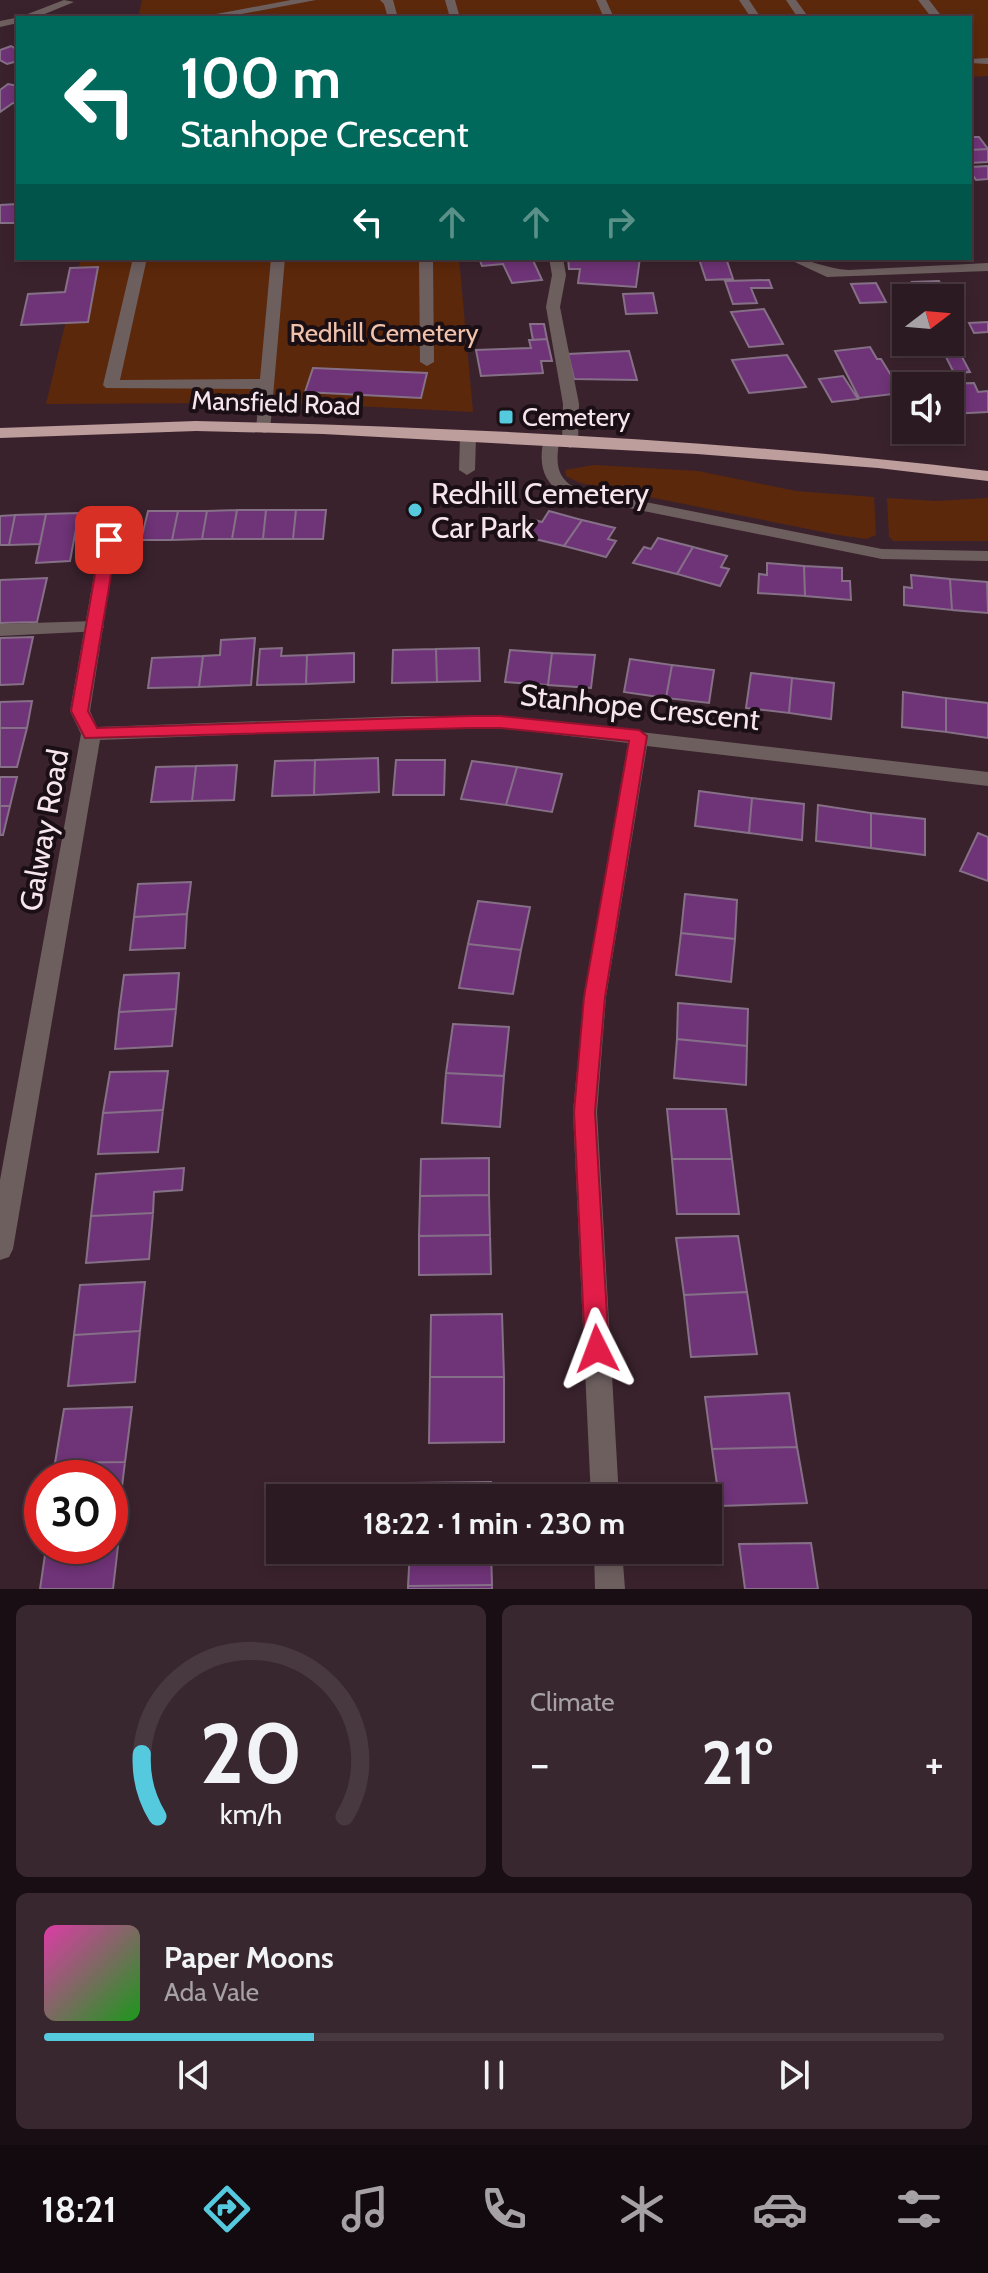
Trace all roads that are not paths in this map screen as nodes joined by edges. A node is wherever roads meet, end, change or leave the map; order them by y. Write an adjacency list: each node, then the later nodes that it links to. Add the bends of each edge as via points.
1 (311, 0): 4 (street)
2 (923, 0): 7 (street)
3 (69, 2): 5 (street)
4 (280, 2): 6 (street)
5 (30, 16)
6 (210, 16)
7 (936, 16)
8 (140, 260): 15 (street, via 111,385)
9 (278, 260): 15 (street)
10 (426, 260): 14 (street)
11 (556, 260): 20 (street, via 553,307 571,404)
12 (798, 260): 13 (street, via 827,273 849,274)
13 (988, 267)
14 (427, 362)
15 (268, 384): 16 (street)
16 (264, 428): 17 (highway, Mansfield Road); 18 (highway, Mansfield Road)
17 (0, 433)
18 (468, 437): 19 (highway, Mansfield Road); 21 (street)
19 (551, 442): 20 (highway, Mansfield Road); 24 (street, via 549,472 555,484 570,492 882,554)
20 (570, 443): 22 (highway, Mansfield Road, via 843,460)
21 (467, 470)
22 (988, 476)
23 (112, 518): 25 (street, Galway Road)
24 (988, 556)
25 (95, 627): 26 (street); 27 (street, Galway Road, via 80,711)
26 (0, 630)
27 (91, 734): 28 (street, Stanhope Crescent, via 501,722); 30 (street, Galway Road)
28 (639, 736): 29 (street, Stanhope Crescent); 31 (street, via 595,997 585,1112)
29 (988, 779)
30 (0, 1249)
31 (604, 1484)
32 (609, 1564): 33 (street)
33 (610, 1589)

